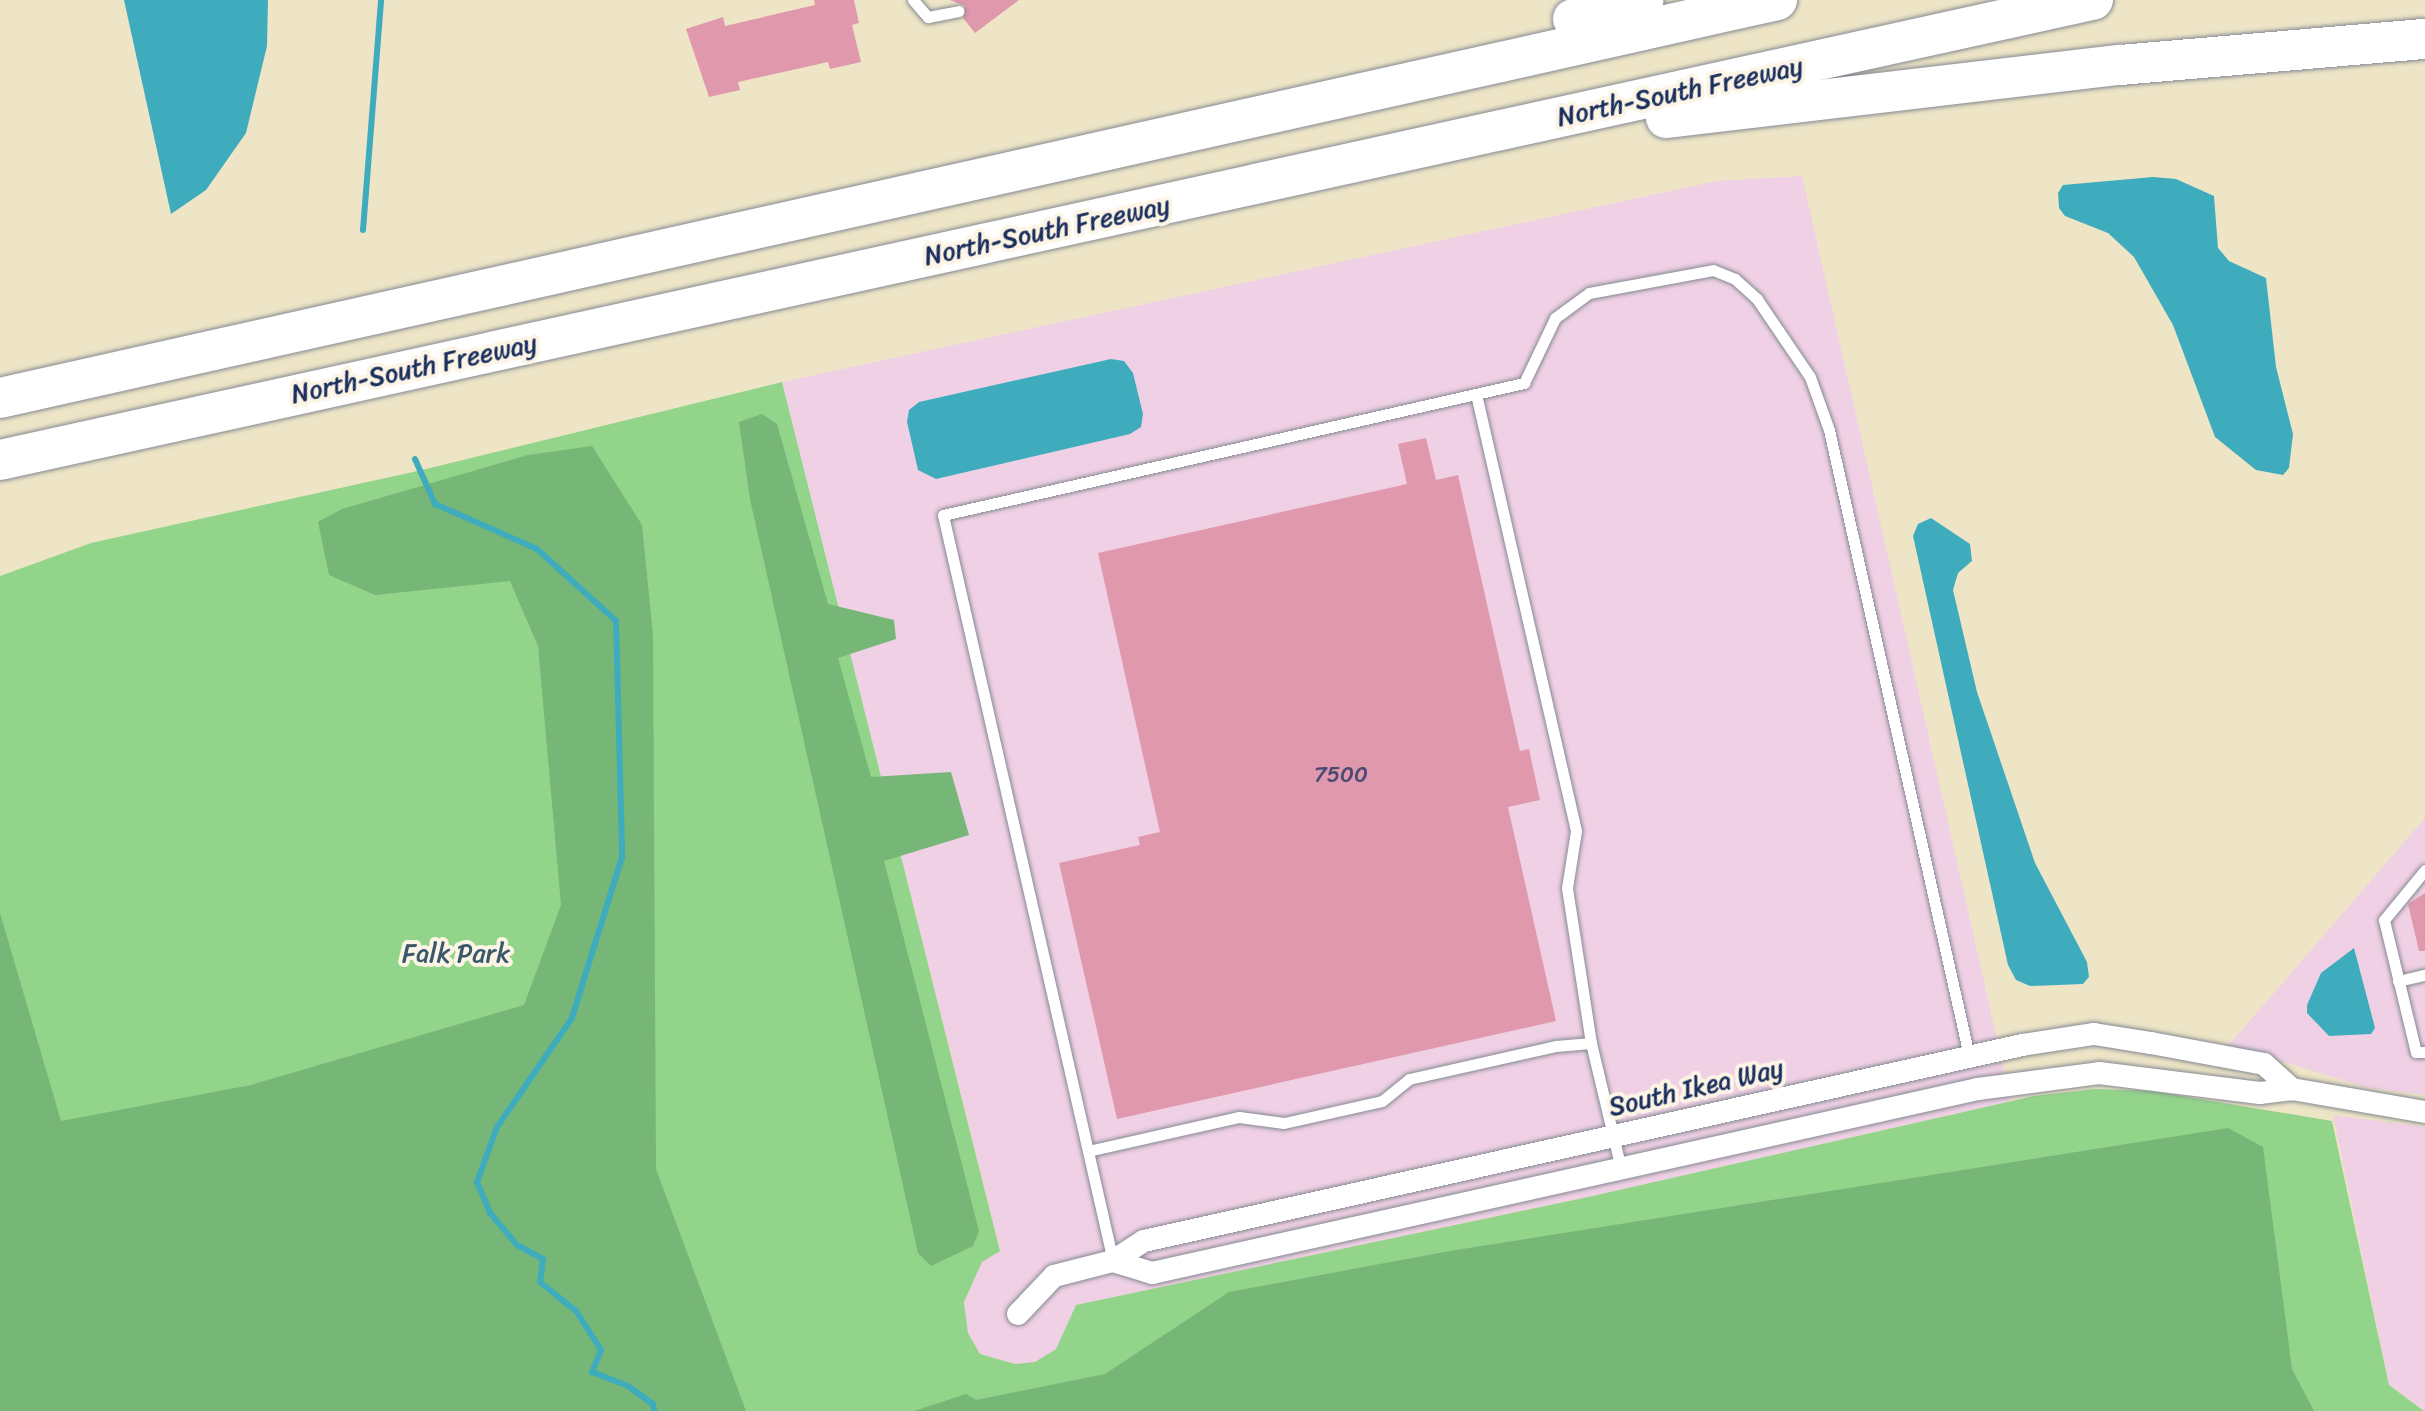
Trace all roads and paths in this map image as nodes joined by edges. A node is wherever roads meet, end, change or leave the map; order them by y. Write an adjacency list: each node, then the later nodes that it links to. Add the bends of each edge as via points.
1 (913, 0): 5 (lane, via 928,17)
2 (1643, 0): 7 (highway)
3 (1777, 0): 7 (highway)
4 (2093, 0): 8 (highway, North-South Freeway)
5 (958, 11)
6 (2425, 39): 8 (highway, via 1966,81)
7 (1127, 144): 10 (highway)
8 (1416, 150): 11 (highway, North-South Freeway)
9 (1476, 394): 17 (lane, via 1576,831 1567,888); 19 (lane, via 1524,383 1555,318 1589,293 1713,270 1735,279 1764,309 1810,377 1829,430); 23 (lane, via 943,515)
10 (0, 396)
11 (148, 427): 12 (highway, North-South Freeway); 13 (highway)
12 (0, 460)
13 (0, 471)
14 (2425, 870): 16 (lane, via 2384,920)
15 (2425, 975): 16 (lane)
16 (2398, 981): 18 (lane, via 2416,1052)
17 (1591, 1043): 22 (lane); 23 (lane, via 1409,1079 1382,1101 1284,1123 1239,1117)
18 (2425, 1052)
19 (1969, 1056): 20 (street, South Ikea Way, via 2094,1034 2264,1064); 22 (street, South Ikea Way)
20 (2292, 1089): 21 (street); 24 (street, via 2260,1093 2099,1073 2030,1081)
21 (2425, 1112)
22 (1613, 1136): 24 (lane); 25 (street, South Ikea Way, via 1144,1241)
23 (1088, 1151): 25 (lane)
24 (1621, 1169): 25 (street, via 1152,1273)
25 (1113, 1261): 26 (street, South Ikea Way, via 1054,1276)
26 (1018, 1314)

